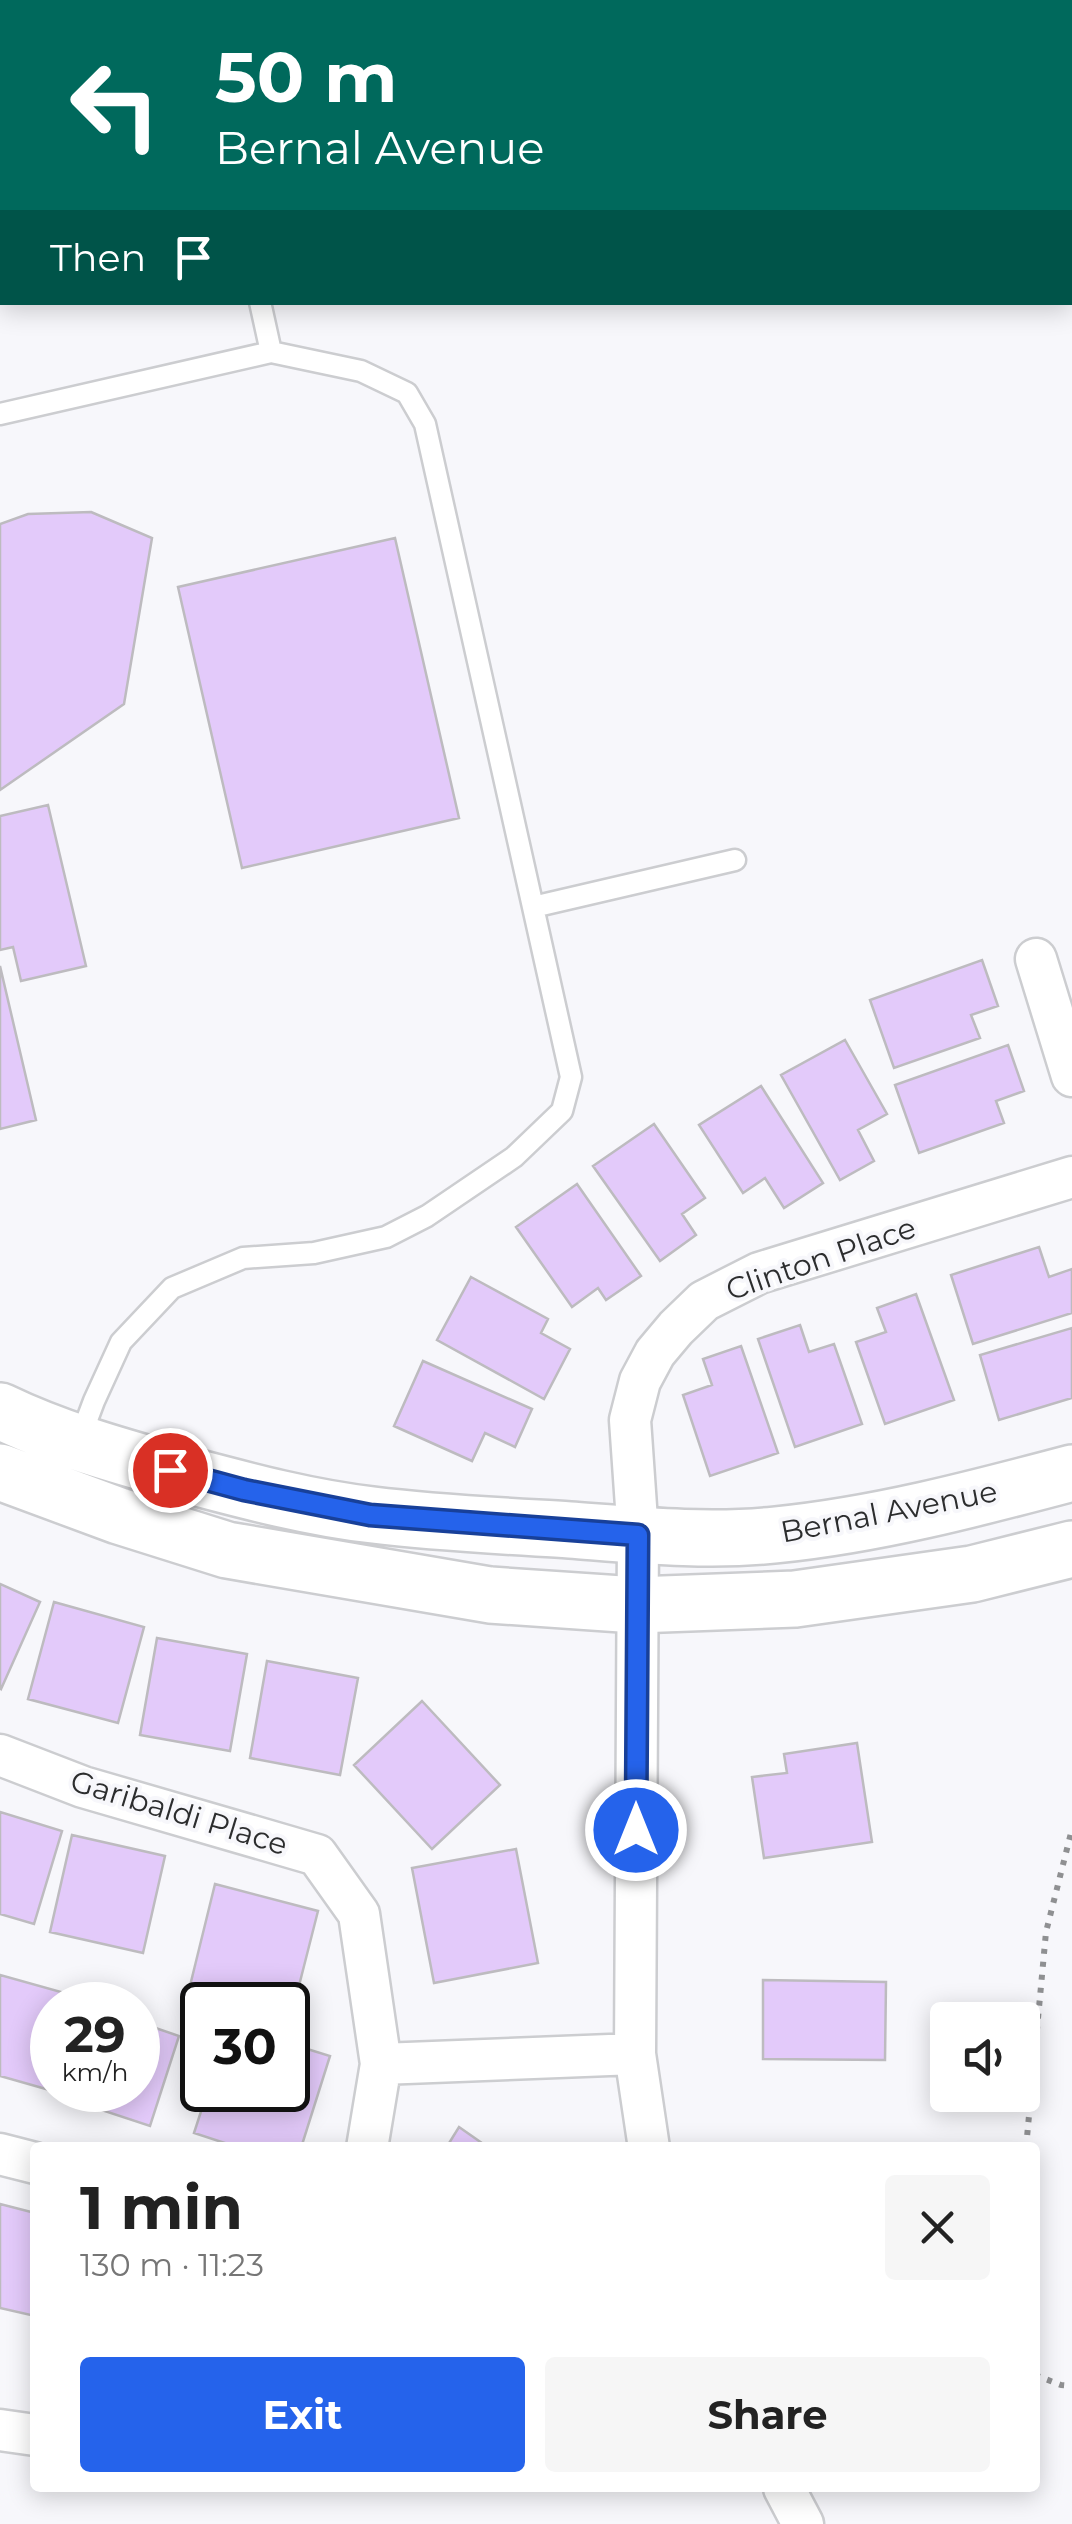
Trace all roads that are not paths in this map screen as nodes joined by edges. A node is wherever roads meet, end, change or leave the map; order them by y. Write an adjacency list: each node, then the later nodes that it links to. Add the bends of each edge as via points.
1 (261, 305): 2 (lane)
2 (272, 352): 3 (lane); 5 (lane, via 361,371 407,393 424,424)
3 (0, 414)
4 (736, 860): 5 (lane)
5 (533, 907): 10 (lane, via 571,1077 562,1111 514,1157 386,1237 314,1253 243,1258 172,1288 121,1342)
6 (1036, 959): 7 (street)
7 (1072, 1076)
8 (1072, 1178): 13 (street, Clinton Place, via 759,1274 704,1301 654,1353 640,1381 630,1420)
9 (0, 1411): 10 (main road, Bernal Avenue)
10 (68, 1469): 11 (main road, Bernal Avenue); 13 (main road, Bernal Avenue, via 244,1490 370,1515); 15 (main road, Bernal Avenue, via 191,1538 245,1553 490,1595)
11 (0, 1472)
12 (1072, 1472): 13 (main road, Bernal Avenue, via 853,1525 771,1536)
13 (638, 1535): 15 (street, Clinton Place)
14 (1072, 1549): 15 (main road, Bernal Avenue, via 972,1574 795,1599)
15 (636, 1605): 17 (street, Clinton Place)
16 (0, 1755): 18 (street, Garibaldi Place, via 83,1787 317,1854 358,1914)
17 (635, 2054): 18 (street); 20 (street, Clinton Place)
18 (381, 2064): 19 (street, Garibaldi Place)
19 (368, 2142)
20 (648, 2142)
21 (0, 2154): 22 (street)
22 (30, 2162)
23 (0, 2430): 24 (street)
24 (30, 2433)
25 (786, 2492): 26 (street)
26 (803, 2524)

